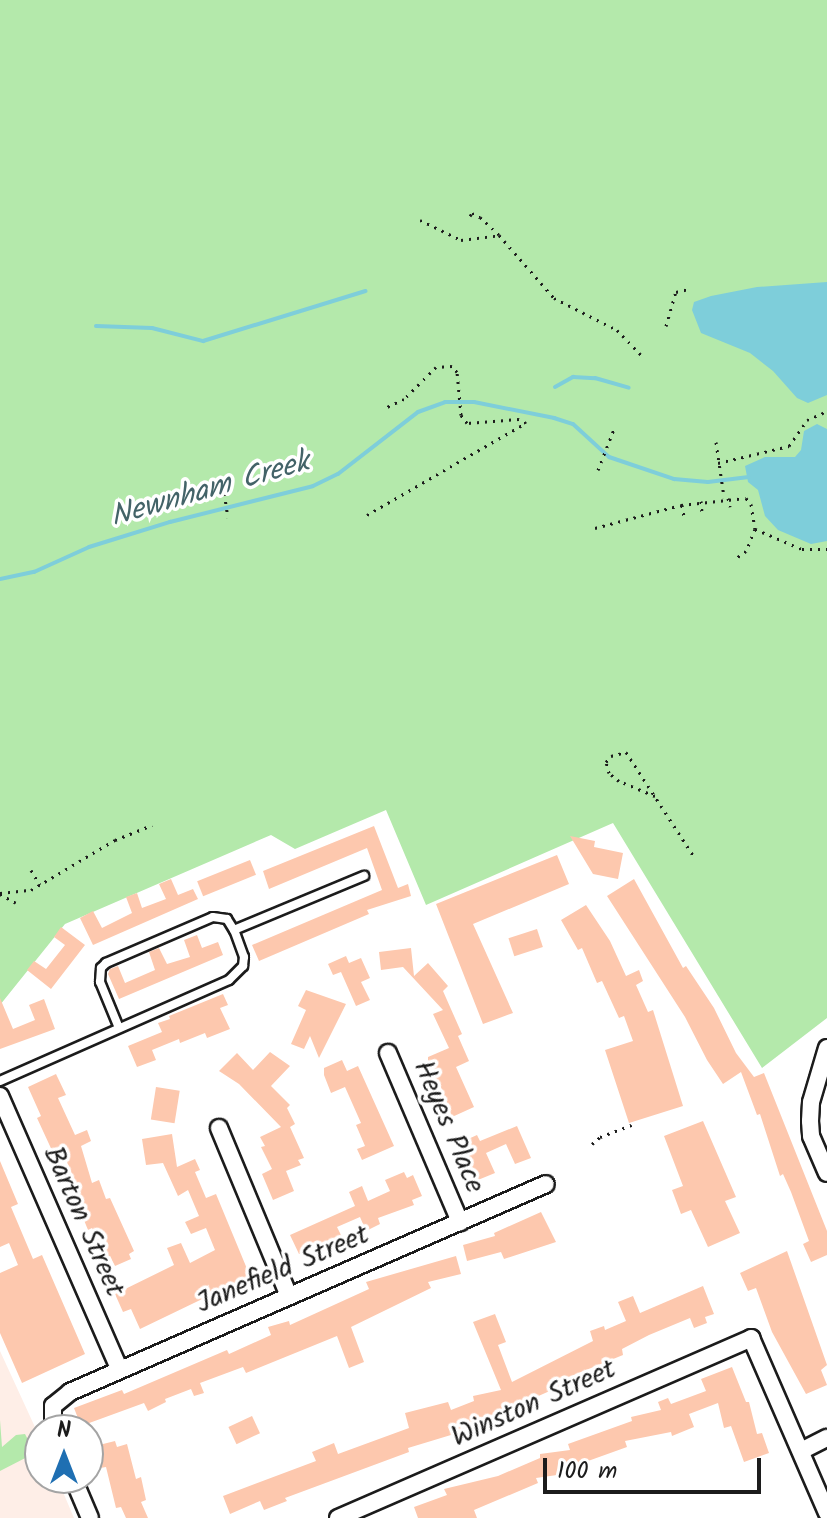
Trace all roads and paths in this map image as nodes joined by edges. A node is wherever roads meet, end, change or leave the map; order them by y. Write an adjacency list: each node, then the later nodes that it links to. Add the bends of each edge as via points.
1 (470, 216): 3 (path, via 480,217)
2 (420, 220): 3 (path, via 461,240)
3 (499, 235): 6 (path, via 554,298 617,330)
4 (689, 289): 5 (path, via 676,292)
5 (666, 326)
6 (645, 359)
7 (387, 407): 19 (path, via 404,399 436,367 452,366 467,423 526,423)
8 (827, 411): 11 (path, via 807,420 789,446)
9 (614, 429): 12 (path)
10 (716, 442): 11 (path)
11 (718, 465): 14 (path)
12 (598, 470)
13 (222, 478): 21 (path)
14 (725, 498): 15 (path); 17 (path); 23 (path, via 746,498)
15 (701, 501): 16 (path); 18 (path)
16 (682, 505): 20 (path); 22 (path)
17 (730, 507)
18 (702, 512)
19 (367, 515)
20 (684, 516)
21 (228, 518)
22 (595, 528)
23 (755, 529): 24 (path, via 802,549); 25 (path, via 746,551)
24 (827, 549)
25 (735, 559)
26 (655, 796): 26 (path, via 626,752 606,762 619,781); 28 (path)
27 (152, 825): 31 (path, via 115,840)
28 (693, 855)
29 (31, 870): 31 (path)
30 (364, 876): 34 (lane)
31 (40, 885): 32 (path)
32 (0, 893): 33 (path)
33 (16, 903)
34 (234, 930): 35 (lane, via 244,957 239,973); 35 (lane, via 227,919 213,917 106,963 100,982)
35 (119, 1028): 38 (lane)
36 (827, 1048): 43 (street, via 810,1121)
37 (388, 1053): 45 (street, Heyes Place)
38 (0, 1081)
39 (0, 1096): 47 (street, Barton Street)
40 (632, 1125): 42 (path)
41 (219, 1128): 46 (street)
42 (592, 1144)
43 (827, 1173)
44 (546, 1184): 45 (street, Janefield Street)
45 (460, 1222): 46 (street, Janefield Street)
46 (289, 1296): 47 (street, Janefield Street)
47 (119, 1369): 48 (street, Janefield Street, via 70,1392 53,1406)
48 (52, 1414)
49 (827, 1438): 50 (street)
50 (801, 1451): 52 (street); 54 (street, Winston Street, via 751,1338)
51 (80, 1494): 53 (street)
52 (827, 1513)
53 (90, 1518)
54 (338, 1518)

